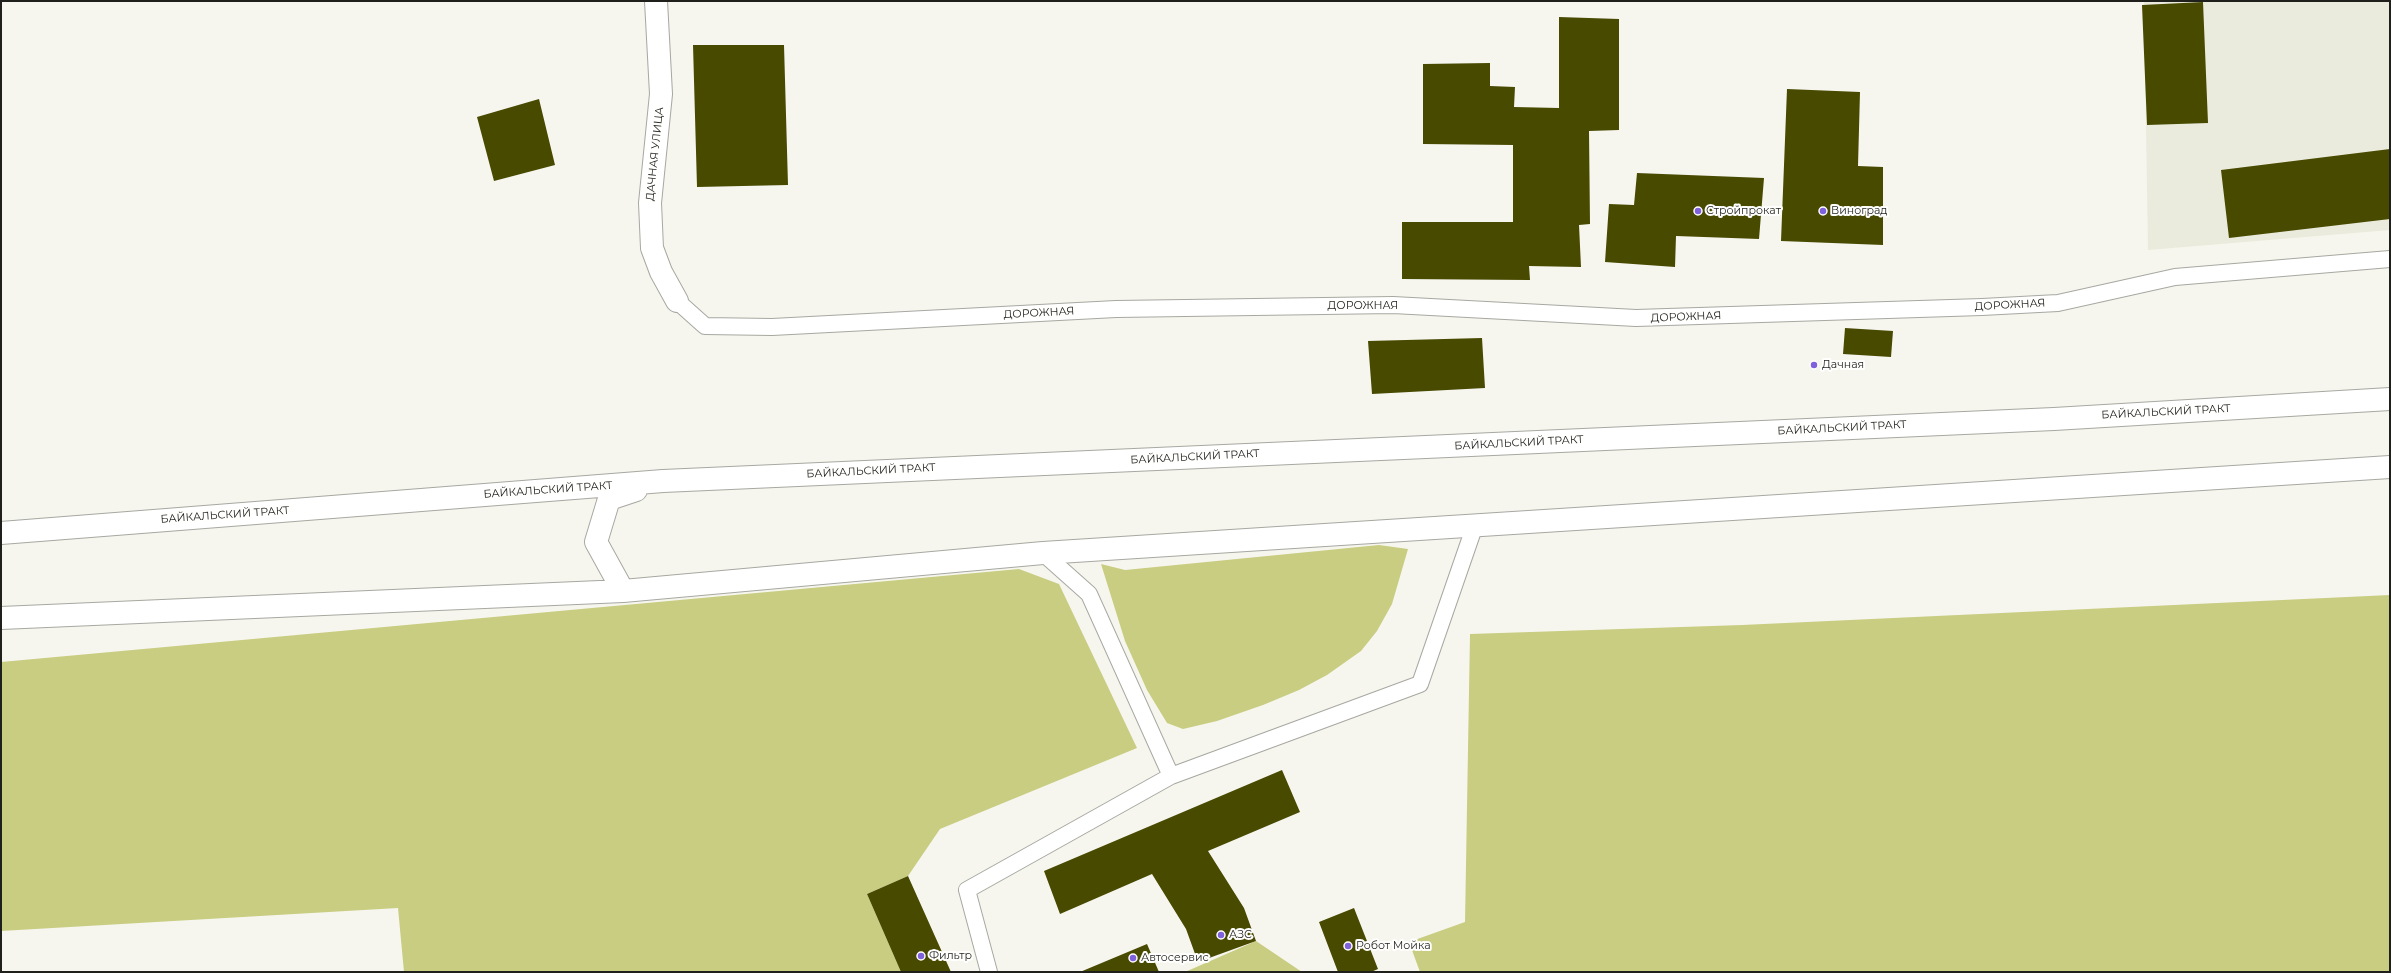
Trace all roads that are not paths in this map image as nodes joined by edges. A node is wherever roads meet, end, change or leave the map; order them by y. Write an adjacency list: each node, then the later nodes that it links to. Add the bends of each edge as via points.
1 (656, 1): 3 (main road, ДАЧНАЯ УЛИЦА, via 661,94 650,202 652,248 661,272)
2 (2390, 259): 3 (lane, ДОРОЖНАЯ, via 2175,277 2058,302 1636,318 1393,305 1116,308 772,326 705,326)
3 (677, 301)
4 (2390, 399): 6 (main road, БАЙКАЛЬСКИЙ ТРАКТ, via 2046,419)
5 (2390, 467): 7 (main road)
6 (663, 481): 8 (main road, БАЙКАЛЬСКИЙ ТРАКТ); 10 (main road, via 609,499 596,542)
7 (1475, 525): 9 (main road); 12 (lane, via 1420,684)
8 (1, 533)
9 (1043, 554): 10 (main road); 12 (lane, via 1089,594)
10 (623, 591): 11 (main road)
11 (1, 618)
12 (1171, 776): 13 (lane, via 967,890)
13 (989, 972)

